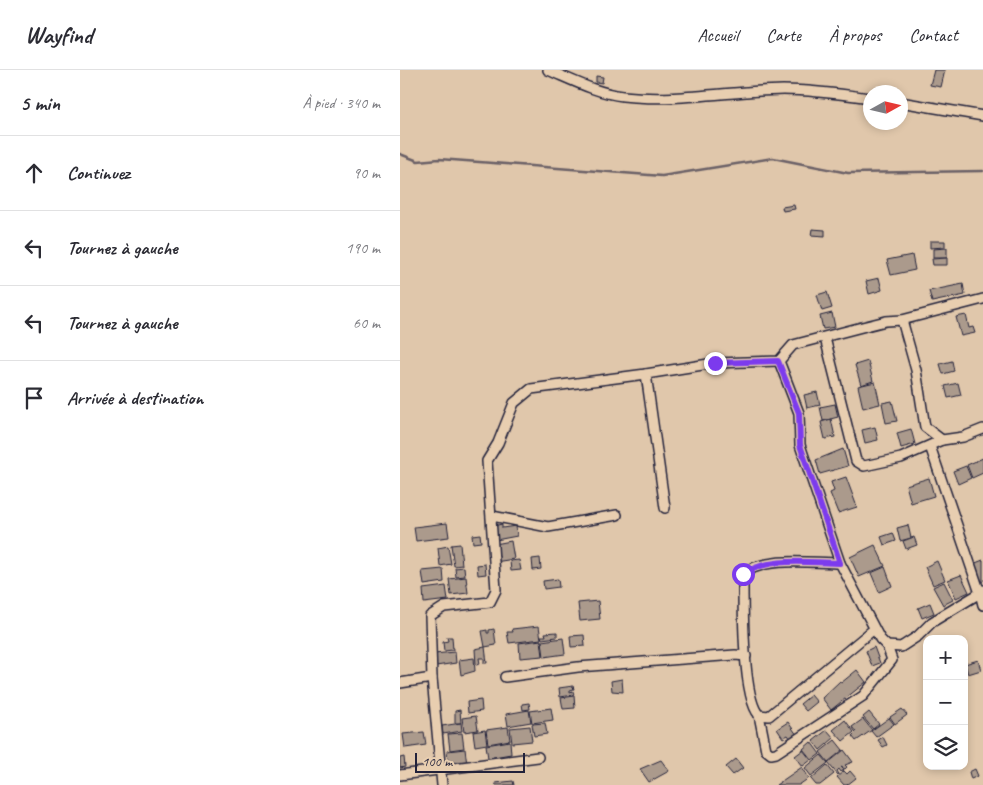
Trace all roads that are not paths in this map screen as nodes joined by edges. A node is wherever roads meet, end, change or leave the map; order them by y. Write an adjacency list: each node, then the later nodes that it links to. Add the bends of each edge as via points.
1 (548, 70): 2 (street, via 600,91 622,96 664,98 783,90)
2 (863, 97)
3 (908, 103): 4 (street)
4 (983, 116)
5 (983, 299): 6 (street)
6 (902, 320): 7 (street, via 886,321); 11 (street, via 916,370 925,428)
7 (825, 338): 8 (street, via 793,345); 12 (street, via 859,465 901,458)
8 (778, 361): 9 (street, via 715,363); 16 (street, via 799,413 800,445)
9 (646, 374): 13 (street); 15 (street, via 531,389 514,403 487,461)
10 (983, 428): 11 (street, via 952,440)
11 (942, 440): 12 (street)
12 (930, 446): 17 (street)
13 (665, 508)
14 (617, 514): 15 (street, via 548,527)
15 (492, 516): 23 (street, via 496,590 490,602 444,608 430,616)
16 (840, 563): 19 (street); 21 (street, via 783,562 755,566 743,574)
17 (982, 591): 18 (street); 20 (street, via 932,622 901,647)
18 (983, 605)
19 (874, 629): 20 (street); 25 (street, via 769,716)
20 (888, 646): 25 (street, via 892,660 863,696 776,753 766,750)
21 (746, 656): 22 (street, via 578,667); 25 (street, via 750,699)
22 (505, 677)
23 (432, 678): 24 (street); 27 (street)
24 (400, 683)
25 (759, 715)
26 (538, 757): 27 (street)
27 (440, 769): 28 (street); 29 (street)
28 (400, 775)
29 (442, 785)

